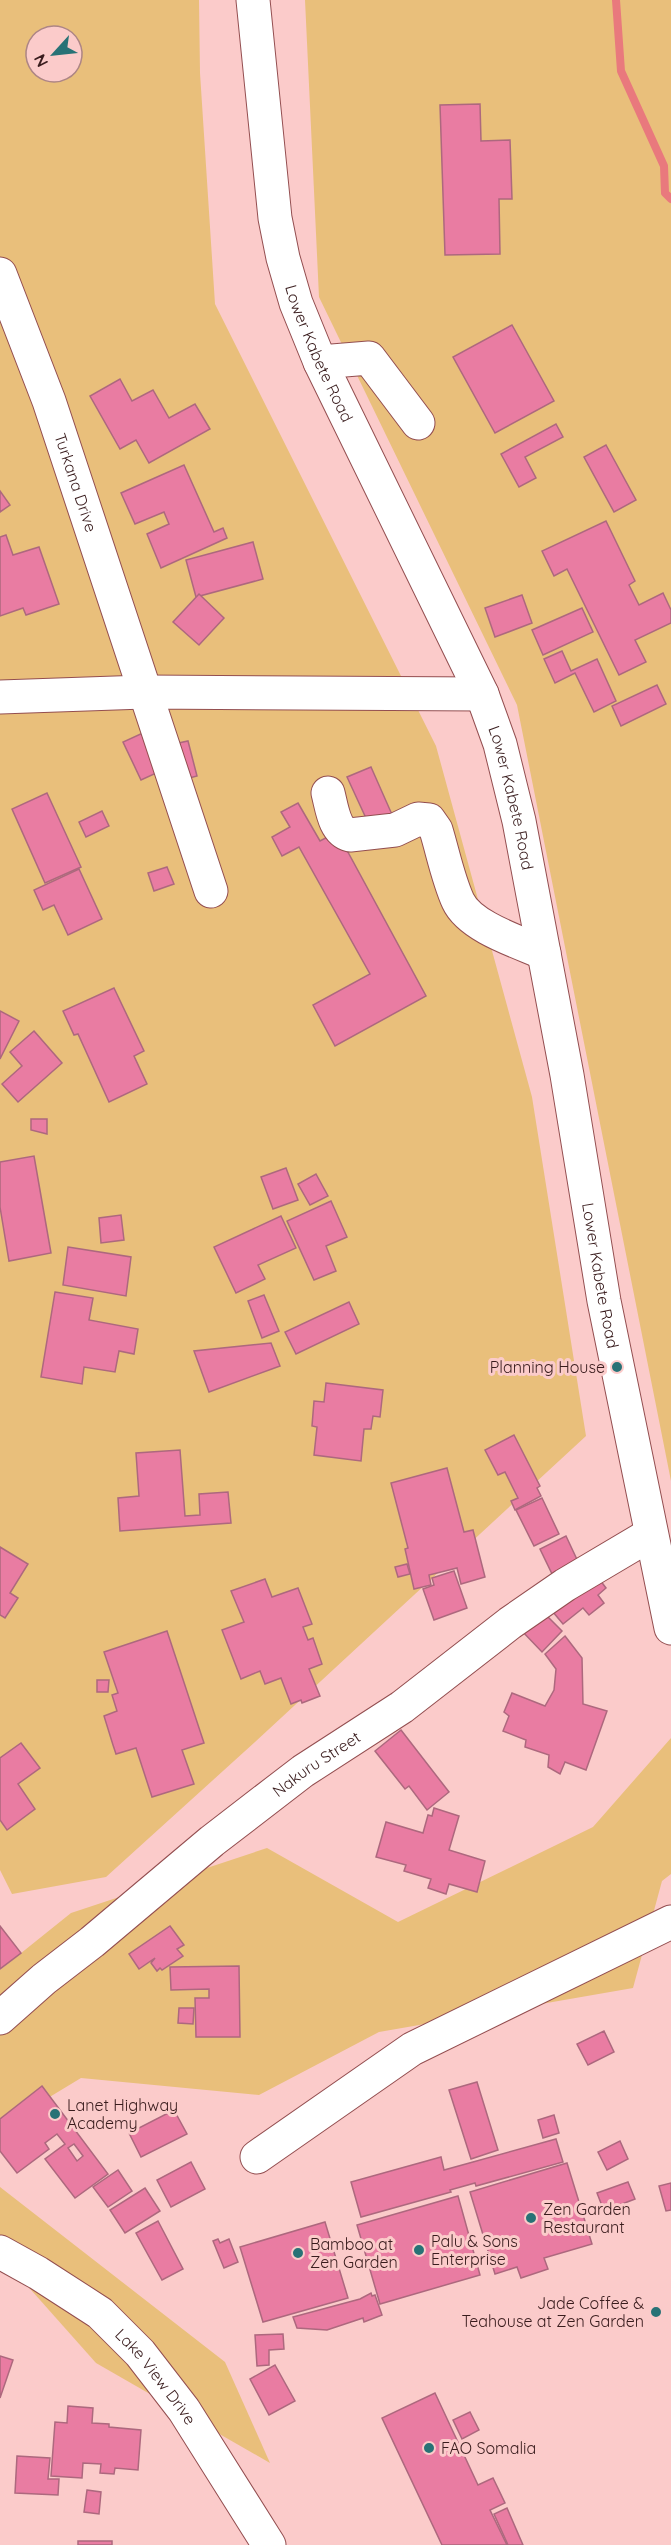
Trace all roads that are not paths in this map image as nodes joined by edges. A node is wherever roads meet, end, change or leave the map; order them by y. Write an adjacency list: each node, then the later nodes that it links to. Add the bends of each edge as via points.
1 (253, 0): 3 (street, Lower Kabete Road, via 275,218 296,303)
2 (0, 274): 5 (street, Turkana Drive, via 49,401)
3 (320, 362): 4 (street, via 369,358); 6 (street, Lower Kabete Road)
4 (418, 423)
5 (144, 692): 6 (street); 7 (street); 9 (street, Turkana Drive)
6 (482, 694): 10 (street, Lower Kabete Road, via 517,811)
7 (0, 697)
8 (328, 793): 10 (street, via 338,828 350,835 395,830 418,819 429,820 436,830 459,902 469,916)
9 (211, 891)
10 (544, 953): 11 (street, Lower Kabete Road, via 604,1301)
11 (651, 1534): 12 (street, Lower Kabete Road); 14 (street, Nakuru Street, via 565,1585 402,1707 303,1771 212,1841)
12 (671, 1628)
13 (671, 1922): 15 (street, via 412,2049)
14 (0, 2018)
15 (257, 2157)
16 (0, 2252): 17 (street, Lake View Drive, via 100,2313 140,2353 184,2410)
17 (270, 2545)

